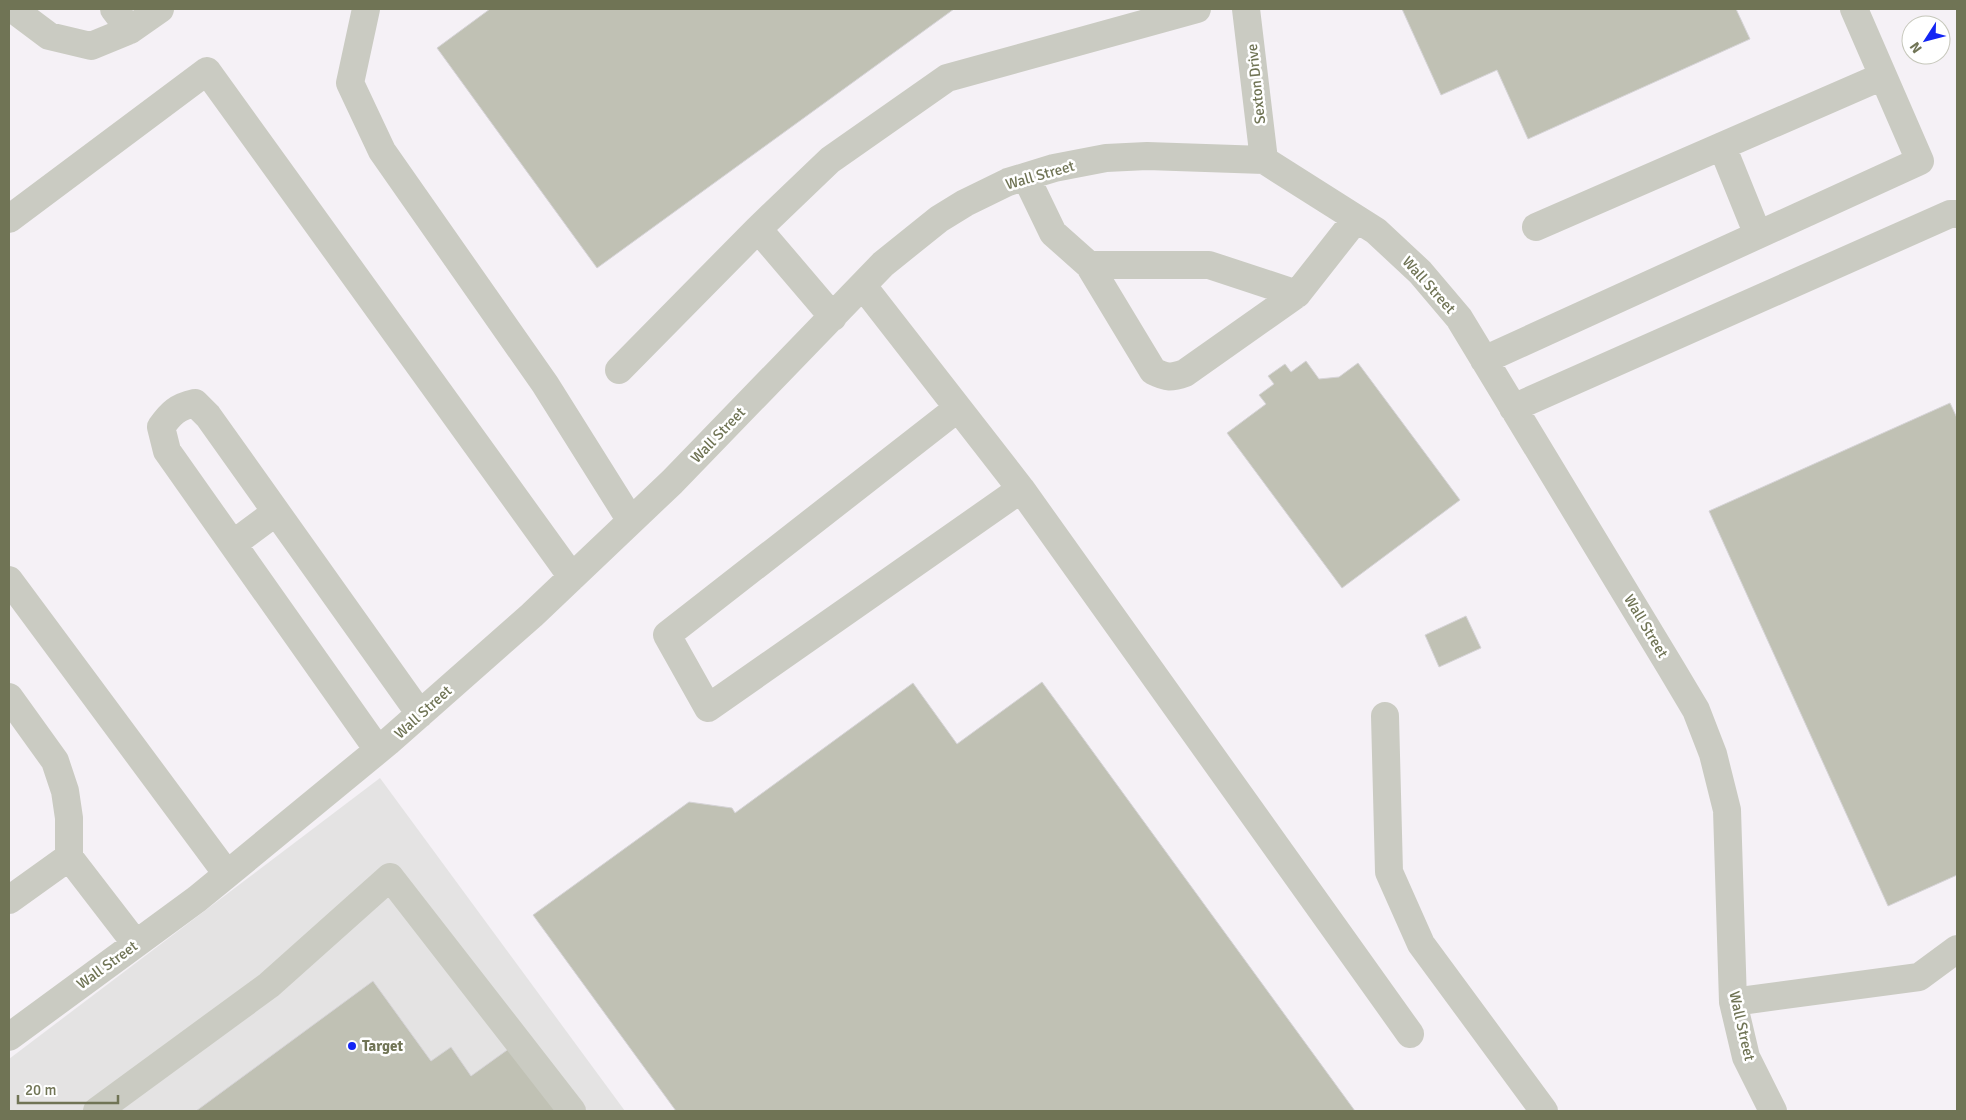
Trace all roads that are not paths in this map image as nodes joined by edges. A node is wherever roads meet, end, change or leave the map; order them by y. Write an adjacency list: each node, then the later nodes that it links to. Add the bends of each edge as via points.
1 (13, 9): 7 (street, via 48,36 91,46)
2 (160, 9): 7 (street)
3 (366, 9): 28 (street, via 350,83 382,151 545,384)
4 (1197, 9): 16 (street, via 948,78 830,160)
5 (1246, 9): 10 (street, Sexton Drive)
6 (1854, 9): 8 (street)
7 (122, 20)
8 (1883, 76): 9 (street); 17 (street, via 1920,161)
9 (1722, 146): 15 (street); 17 (street)
10 (1264, 160): 11 (street, Wall Street, via 1147,156 1106,158); 13 (street, Wall Street)
11 (1026, 176): 18 (street, via 1053,233); 19 (street, Wall Street, via 965,203 939,219 883,264)
12 (1957, 214): 25 (street, via 1950,214)
13 (1356, 218): 20 (street); 22 (street, Wall Street, via 1376,231 1420,272 1447,302)
14 (9, 219): 30 (street, via 208,71)
15 (1536, 227)
16 (758, 229): 21 (street); 23 (street)
17 (1758, 235): 22 (street)
18 (1089, 265): 20 (street, via 1209,265); 20 (street, via 1153,371 1164,377 1185,373)
19 (863, 286): 21 (street, Wall Street); 24 (street)
20 (1298, 294)
21 (833, 316): 28 (street, Wall Street)
22 (1484, 360): 25 (street, Wall Street)
23 (619, 370)
24 (958, 408): 26 (street); 26 (street, via 667,635 708,708)
25 (1514, 408): 41 (street, Wall Street, via 1696,710 1713,754 1727,810)
26 (1021, 489): 42 (street)
27 (276, 512): 29 (street); 29 (street, via 208,416 195,403 182,406 161,428 167,451); 33 (street)
28 (631, 521): 30 (street, Wall Street)
29 (233, 544): 35 (street)
30 (572, 577): 33 (street, Wall Street)
31 (9, 580): 37 (street)
32 (9, 697): 36 (street, via 55,761 66,791)
33 (420, 714): 35 (street, Wall Street)
34 (1385, 716): 46 (street, via 1390,872 1421,944)
35 (378, 750): 37 (street, Wall Street)
36 (69, 856): 38 (street); 39 (street)
37 (227, 874): 39 (street, Wall Street)
38 (9, 900)
39 (136, 944): 43 (street, Wall Street)
40 (1957, 949): 41 (street, via 1919,977)
41 (1733, 1002): 47 (street, Wall Street, via 1746,1057)
42 (1410, 1034)
43 (9, 1037)
44 (97, 1111): 45 (street, via 269,985 390,877)
45 (572, 1111)
46 (1544, 1111)
47 (1773, 1111)

